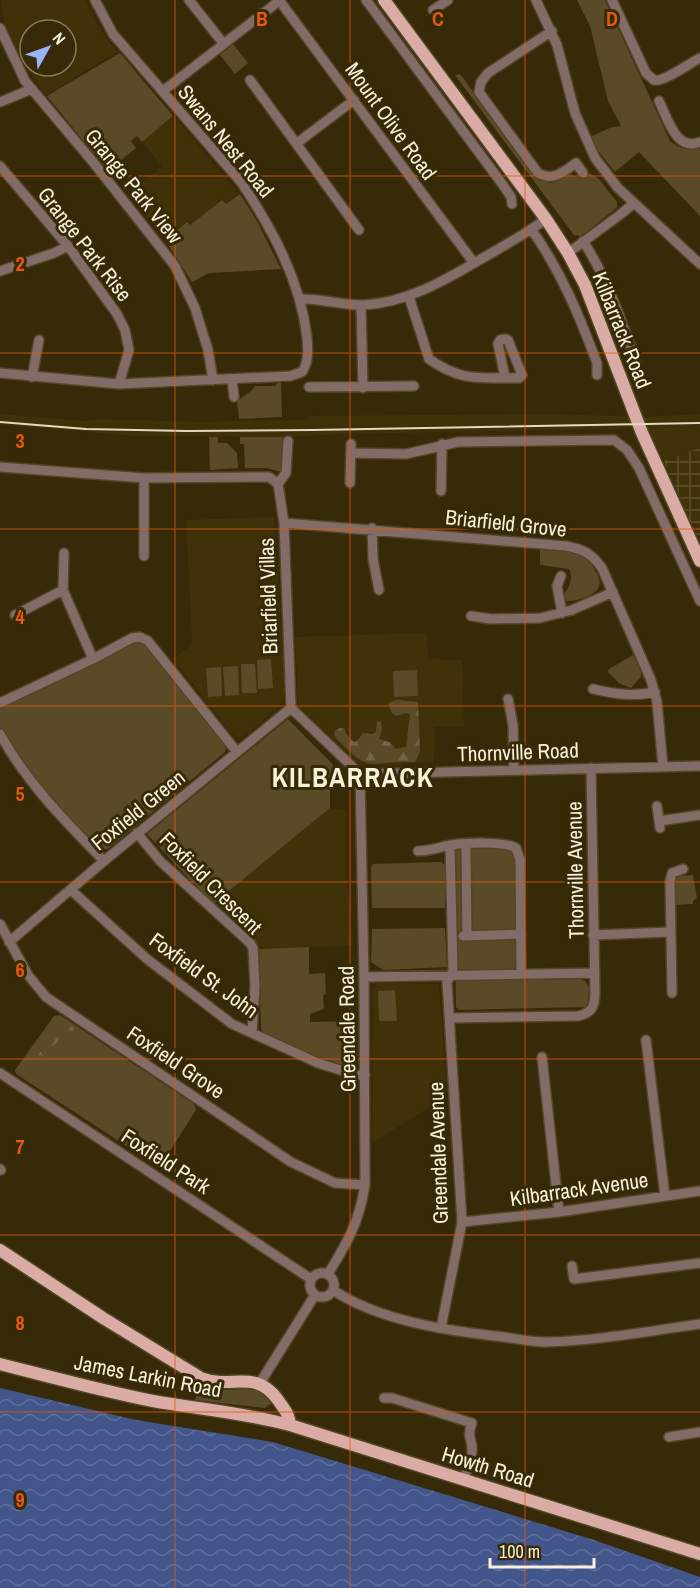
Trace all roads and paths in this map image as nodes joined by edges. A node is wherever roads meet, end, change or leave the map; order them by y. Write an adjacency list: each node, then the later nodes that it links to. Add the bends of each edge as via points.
1 (95, 0): 16 (street, Swans Nest Road, via 113,34)
2 (189, 0): 12 (street)
3 (279, 0): 12 (street); 17 (street, Mount Olive Road)
4 (366, 0): 21 (street)
5 (384, 0): 20 (main road, Kilbarrack Road)
6 (447, 0): 9 (street)
7 (536, 0): 11 (street)
8 (612, 0): 13 (street, via 646,73 654,80 665,79)
9 (433, 10)
10 (0, 28): 15 (street, Grange Park View)
11 (552, 31): 25 (street, via 488,73 479,92 538,173 556,177 576,163); 26 (street, via 588,145 606,174)
12 (223, 44): 16 (street)
13 (700, 57)
14 (250, 80): 23 (street)
15 (32, 89): 19 (street); 48 (street, Grange Park View, via 175,266 198,316)
16 (163, 91): 38 (street, Swans Nest Road, via 241,182 288,266)
17 (354, 100): 23 (street); 34 (street, Mount Olive Road)
18 (659, 101): 22 (street, via 683,144 692,146)
19 (0, 102)
20 (480, 130): 21 (street); 28 (main road, Kilbarrack Road)
21 (469, 139): 27 (street, via 511,197)
22 (700, 142)
23 (297, 143): 30 (street)
24 (0, 166): 32 (street, Grange Park Rise)
25 (583, 173)
26 (634, 203): 31 (street); 35 (street)
27 (512, 204)
28 (546, 219): 29 (street); 33 (main road, Kilbarrack Road)
29 (531, 229): 34 (street); 43 (street, Kilbarrack Road, via 569,291 597,363)
30 (360, 230)
31 (583, 241): 33 (street); 41 (street, via 614,302)
32 (68, 246): 36 (street); 49 (street, Grange Park Rise, via 99,286 125,330 129,350)
33 (568, 253): 65 (main road, Kilbarrack Road, via 595,306 637,421)
34 (474, 263): 37 (street)
35 (700, 264)
36 (0, 271)
37 (409, 297): 39 (street); 46 (street, via 429,359 468,378)
38 (300, 299): 39 (street); 47 (street, Swans Nest Road, via 307,345 307,362 302,372)
39 (361, 305): 51 (street)
40 (39, 340): 45 (street)
41 (637, 365)
42 (0, 373): 45 (street, Swans Nest Road)
43 (597, 375)
44 (406, 376): 51 (street, via 410,386)
45 (32, 377): 49 (street, Swans Nest Road)
46 (505, 377)
47 (232, 379): 48 (street, Swans Nest Road); 52 (street)
48 (213, 380): 49 (street, Swans Nest Road)
49 (119, 384)
50 (312, 384): 51 (street)
51 (363, 388)
52 (234, 397)
53 (288, 441): 59 (street, via 286,473)
54 (442, 444): 58 (street, via 406,454 351,448); 60 (street); 70 (street, via 614,440 627,450 639,468)
55 (0, 467): 56 (street); 57 (street)
56 (0, 472)
57 (144, 478): 59 (street, via 269,477); 64 (street)
58 (350, 483)
59 (278, 484): 61 (street, Briarfield Villas)
60 (441, 491)
61 (284, 523): 62 (street, Briarfield Grove); 79 (street, Briarfield Villas)
62 (372, 528): 68 (street); 69 (street, Briarfield Grove, via 583,549 602,568)
63 (64, 553): 67 (street)
64 (144, 556)
65 (700, 561)
66 (561, 576): 71 (street, via 557,586)
67 (63, 590): 72 (street); 74 (street)
68 (379, 590)
69 (613, 592): 71 (street); 76 (street, Briarfield Grove)
70 (700, 601)
71 (562, 613): 73 (street, via 540,618)
72 (15, 615)
73 (471, 616)
74 (93, 658): 78 (street); 81 (street, via 132,638 144,638)
75 (593, 689): 76 (street, via 618,695)
76 (655, 692): 83 (street, Briarfield Grove)
77 (508, 699): 85 (street)
78 (0, 703)
79 (291, 708): 81 (street, Foxfield Green); 86 (street)
80 (0, 734): 93 (street, via 35,787)
81 (237, 752): 89 (street, Foxfield Green)
82 (700, 766): 83 (street, Thornville Road)
83 (663, 767): 84 (street, Thornville Road)
84 (591, 768): 85 (street, Thornville Road); 99 (street, Thornville Avenue)
85 (514, 769): 86 (street, Thornville Road)
86 (360, 774): 106 (street, Greendale Road)
87 (657, 806): 88 (street, via 660,825)
88 (700, 815)
89 (137, 833): 93 (street, Foxfield Green); 109 (street, Foxfield Crescent, via 160,861 253,948)
90 (450, 845): 91 (street); 92 (street); 100 (street, Greendale Avenue)
91 (466, 845): 98 (street, via 504,844 516,848); 101 (street)
92 (418, 851)
93 (104, 861): 95 (street, Foxfield Green)
94 (683, 869): 97 (street, via 672,873 670,881)
95 (71, 890): 102 (street, Foxfield Green); 109 (street, Foxfield St. John, via 147,959 232,1023)
96 (0, 924): 102 (street, Foxfield Grove)
97 (670, 932): 99 (street); 107 (street)
98 (520, 934): 101 (street); 103 (street)
99 (593, 934): 104 (street, Thornville Avenue)
100 (452, 936): 101 (street); 105 (street, Greendale Avenue)
101 (467, 936)
102 (9, 942): 114 (street, Foxfield Grove, via 36,986 75,1017 291,1161 335,1183)
103 (521, 973): 104 (street); 105 (street)
104 (595, 973): 108 (street, Thornville Avenue, via 595,1002 585,1014)
105 (450, 976): 106 (street); 108 (street, Greendale Avenue)
106 (364, 977): 113 (street, Greendale Road)
107 (672, 993)
108 (450, 1018): 118 (street, Greendale Avenue)
109 (252, 1033): 113 (street, Foxfield St. John, via 318,1063)
110 (646, 1040): 116 (street)
111 (542, 1056): 117 (street)
112 (0, 1073): 123 (street, Foxfield Park)
113 (365, 1075): 114 (street, Greendale Road)
114 (365, 1185): 122 (street, Greendale Road, via 351,1236)
115 (700, 1191): 116 (street, Kilbarrack Avenue)
116 (665, 1196): 117 (street, Kilbarrack Avenue)
117 (559, 1212): 118 (street, Kilbarrack Avenue)
118 (462, 1222): 128 (street, Greendale Avenue)
119 (0, 1250): 131 (main road, via 194,1375 212,1382)
120 (700, 1263): 121 (street, via 574,1279)
121 (572, 1266)
122 (328, 1274): 123 (street, via 319,1273); 124 (street)
123 (311, 1279): 125 (street, via 310,1288)
124 (333, 1290): 125 (street, via 325,1296); 128 (street, via 371,1308)
125 (315, 1295): 131 (street)
126 (700, 1319): 129 (street, via 577,1335)
127 (700, 1324): 129 (street)
128 (441, 1329): 129 (street, via 544,1342)
129 (566, 1340)
130 (0, 1364): 134 (main road, James Larkin Road, via 111,1392)
131 (260, 1383): 133 (main road)
132 (384, 1398): 138 (street, via 472,1423 468,1440 472,1449)
133 (278, 1402): 134 (main road); 135 (main road, via 288,1414)
134 (273, 1420): 135 (main road, James Larkin Road)
135 (290, 1425): 138 (main road, Howth Road)
136 (700, 1432): 137 (street)
137 (669, 1437)
138 (464, 1480): 139 (main road, Howth Road)
139 (700, 1554)

